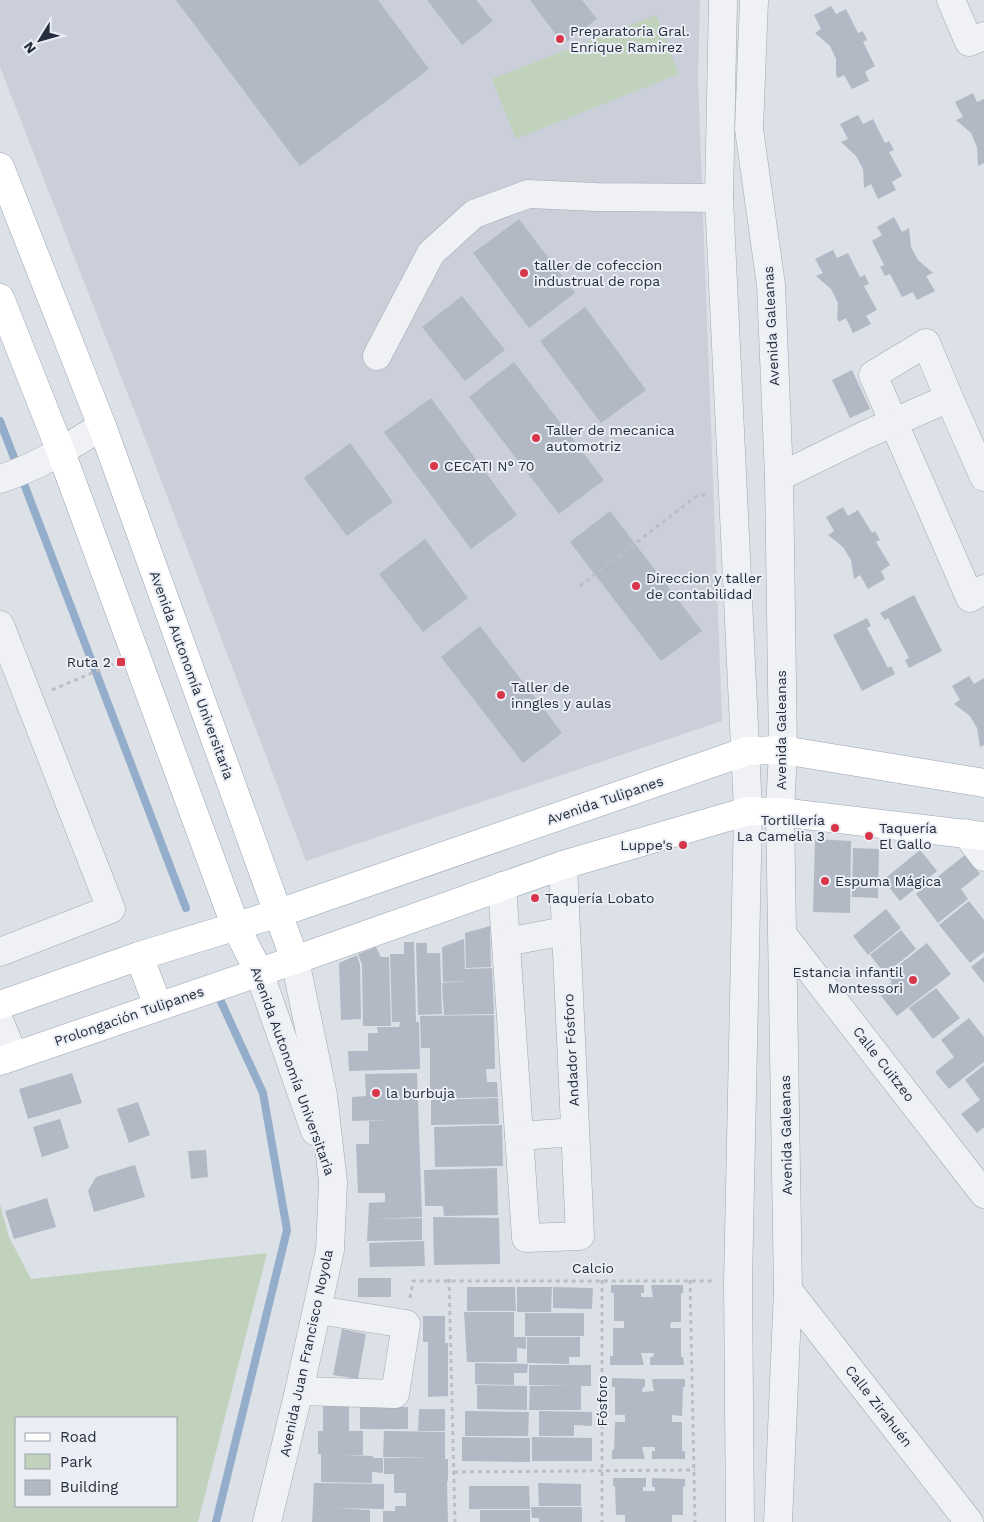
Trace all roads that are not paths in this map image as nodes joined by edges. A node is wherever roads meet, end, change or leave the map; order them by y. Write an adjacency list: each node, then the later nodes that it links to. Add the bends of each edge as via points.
1 (722, 0): 6 (street)
2 (754, 0): 14 (street, Avenida Galeanas, via 748,129 771,284)
3 (951, 0): 4 (street, via 969,42)
4 (984, 36)
5 (0, 167): 11 (main road, Avenida Autonomía Universitaria)
6 (719, 198): 8 (street, via 528,194 474,214 430,253); 19 (street)
7 (3, 315): 12 (main road, Avenida Autonomía Universitaria)
8 (377, 356)
9 (949, 398): 10 (street); 10 (street, via 926,342 873,375); 15 (street)
10 (892, 423): 14 (street); 16 (street, via 970,598)
11 (102, 426): 12 (street); 27 (main road, Avenida Autonomía Universitaria)
12 (61, 452): 13 (street); 28 (main road, Avenida Autonomía Universitaria)
13 (10, 476)
14 (779, 477): 18 (street, Avenida Galeanas)
15 (984, 477)
16 (984, 590)
17 (0, 624): 32 (street, via 111,909)
18 (783, 750): 19 (main road, Avenida Tulipanes); 20 (main road, Avenida Tulipanes); 22 (street, Avenida Galeanas)
19 (746, 751): 21 (street); 27 (main road, Avenida Tulipanes)
20 (984, 783)
21 (748, 811): 22 (main road); 25 (main road); 48 (street, via 738,1282)
22 (780, 812): 23 (main road); 30 (street, Avenida Galeanas)
23 (975, 834): 24 (street)
24 (984, 856)
25 (563, 865): 26 (main road); 29 (street, Andador Fósforo)
26 (502, 886): 31 (street); 34 (main road)
27 (279, 913): 28 (main road, Avenida Tulipanes); 34 (main road, Avenida Autonomía Universitaria)
28 (235, 925): 33 (main road); 35 (main road, Avenida Autonomía Universitaria)
29 (565, 931): 31 (street); 40 (street, Andador Fósforo)
30 (784, 935): 43 (street, Calle Cuitzeo); 44 (street, Avenida Galeanas)
31 (506, 942): 41 (street)
32 (0, 952)
33 (139, 956): 36 (main road); 37 (main road)
34 (295, 960): 35 (main road); 42 (street, Avenida Autonomía Universitaria, via 322,1095)
35 (259, 972): 37 (main road, Prolongación Tulipanes); 42 (street, Avenida Autonomía Universitaria)
36 (0, 1004)
37 (158, 1006): 39 (main road, Prolongación Tulipanes)
38 (0, 1023): 39 (street)
39 (7, 1059)
40 (575, 1132): 41 (street); 41 (street, Andador Fósforo, via 580,1236 526,1238)
41 (519, 1136)
42 (333, 1182): 45 (street, Avenida Juan Francisco Noyola, via 330,1250)
43 (984, 1194)
44 (788, 1290): 49 (street, Avenida Galeanas); 50 (street, Calle Zirahuén)
45 (318, 1310): 46 (street, Avenida Juan Francisco Noyola); 46 (street, via 406,1324 395,1394)
46 (299, 1391): 47 (street, Avenida Juan Francisco Noyola)
47 (266, 1522)
48 (740, 1522)
49 (778, 1522)
50 (969, 1522)

